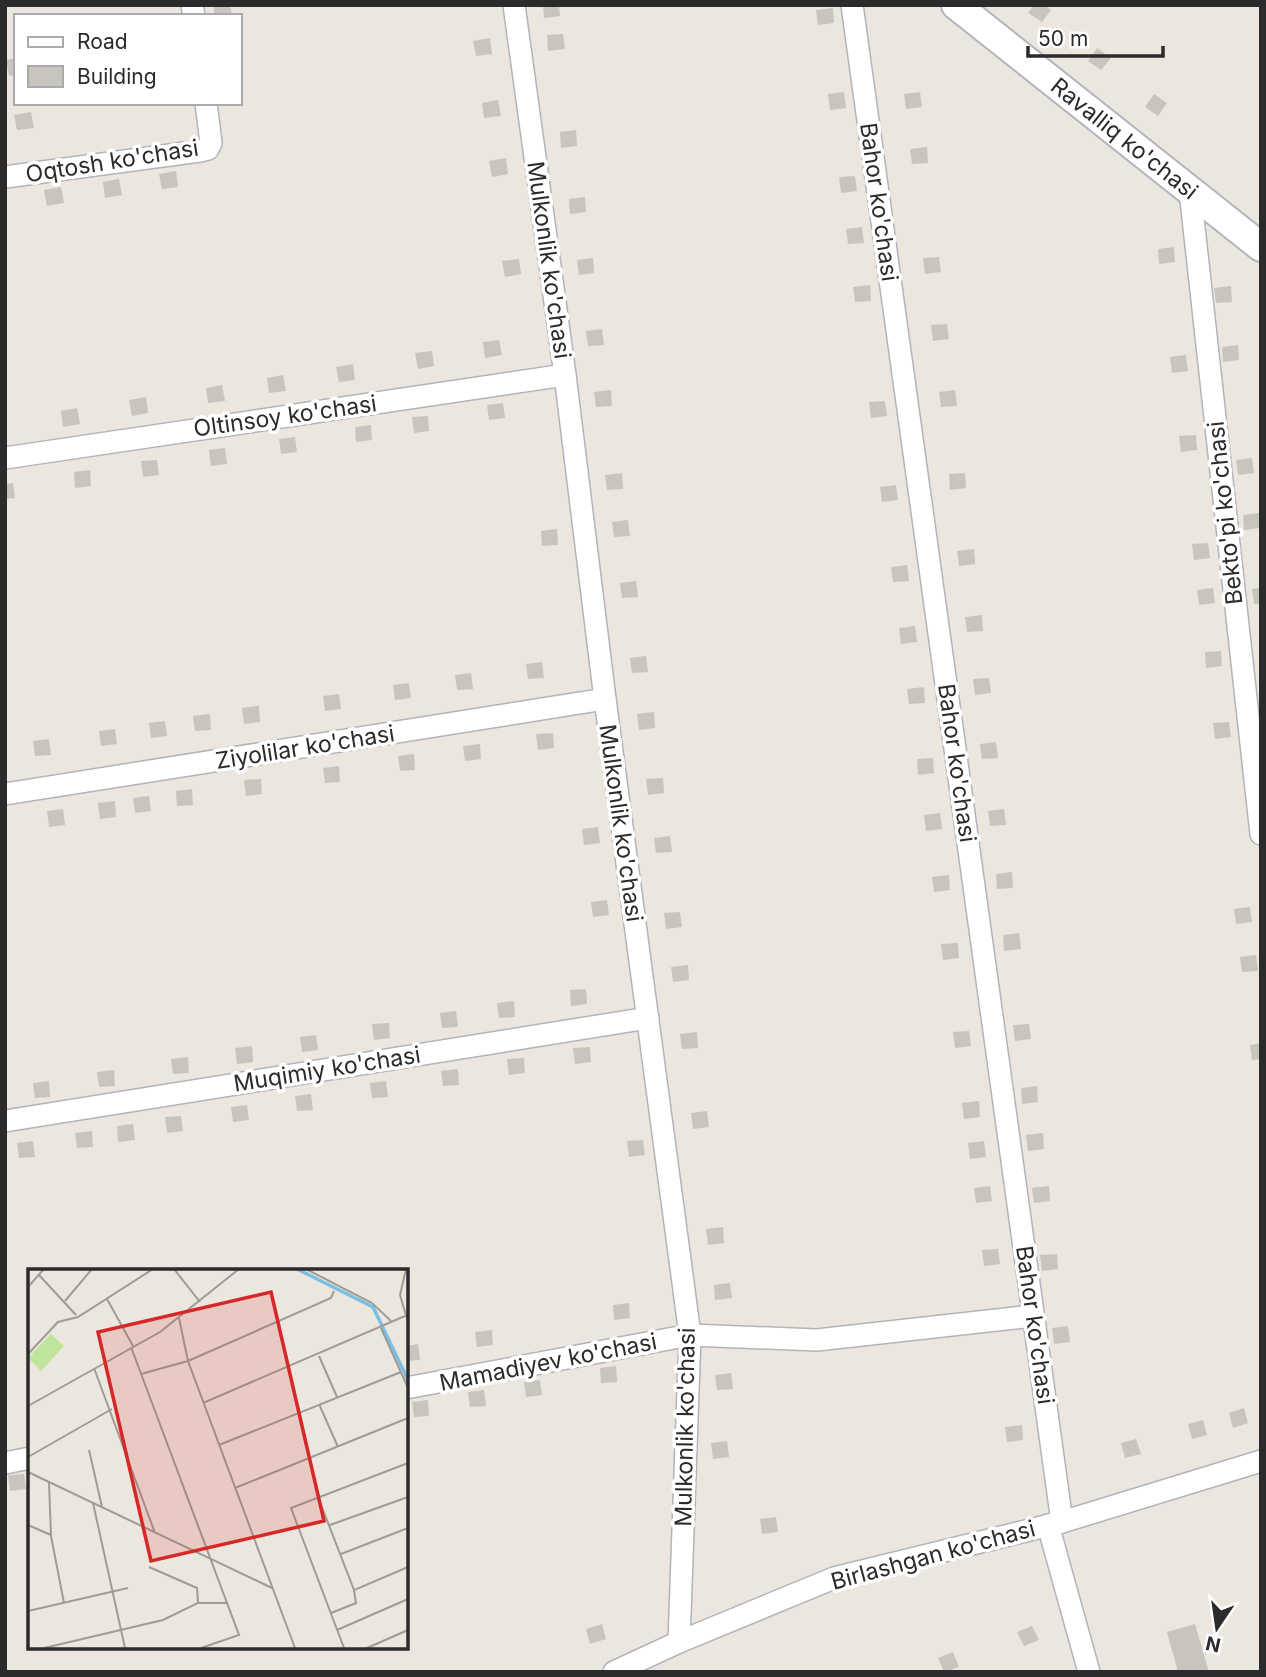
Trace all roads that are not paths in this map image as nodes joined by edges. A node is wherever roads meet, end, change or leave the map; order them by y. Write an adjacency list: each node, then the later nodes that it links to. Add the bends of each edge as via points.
1 (514, 5): 8 (street, Mulkonlik ko'chasi)
2 (852, 5): 15 (street, Bahor ko'chasi)
3 (956, 5): 6 (street, Ravalliq ko'chasi)
4 (206, 105): 5 (street, Oqtosh ko'chasi, via 208,149)
5 (5, 177)
6 (1190, 191): 7 (street, Ravalliq ko'chasi); 12 (street, Bekto'pi ko'chasi)
7 (1261, 247)
8 (565, 375): 9 (street, Oltinsoy ko'chasi); 10 (street, Mulkonlik ko'chasi)
9 (5, 458)
10 (605, 699): 11 (street, Ziyolilar ko'chasi); 13 (street, Mulkonlik ko'chasi)
11 (5, 794)
12 (1261, 835)
13 (648, 1018): 14 (street, Muqimiy ko'chasi); 16 (street, Mulkonlik ko'chasi)
14 (5, 1121)
15 (1034, 1316): 16 (street, Mamadiyev ko'chasi, via 817,1340); 21 (street, Bahor ko'chasi)
16 (690, 1335): 17 (street, Mamadiyev ko'chasi); 22 (street, Mulkonlik ko'chasi)
17 (408, 1388)
18 (28, 1458): 20 (street)
19 (1261, 1461): 21 (street, Birlashgan ko'chasi)
20 (5, 1463)
21 (1055, 1523): 22 (street, Birlashgan ko'chasi, via 834,1578); 24 (street, Bahor ko'chasi)
22 (679, 1642): 23 (street, Birlashgan ko'chasi)
23 (614, 1672)
24 (1089, 1672)

